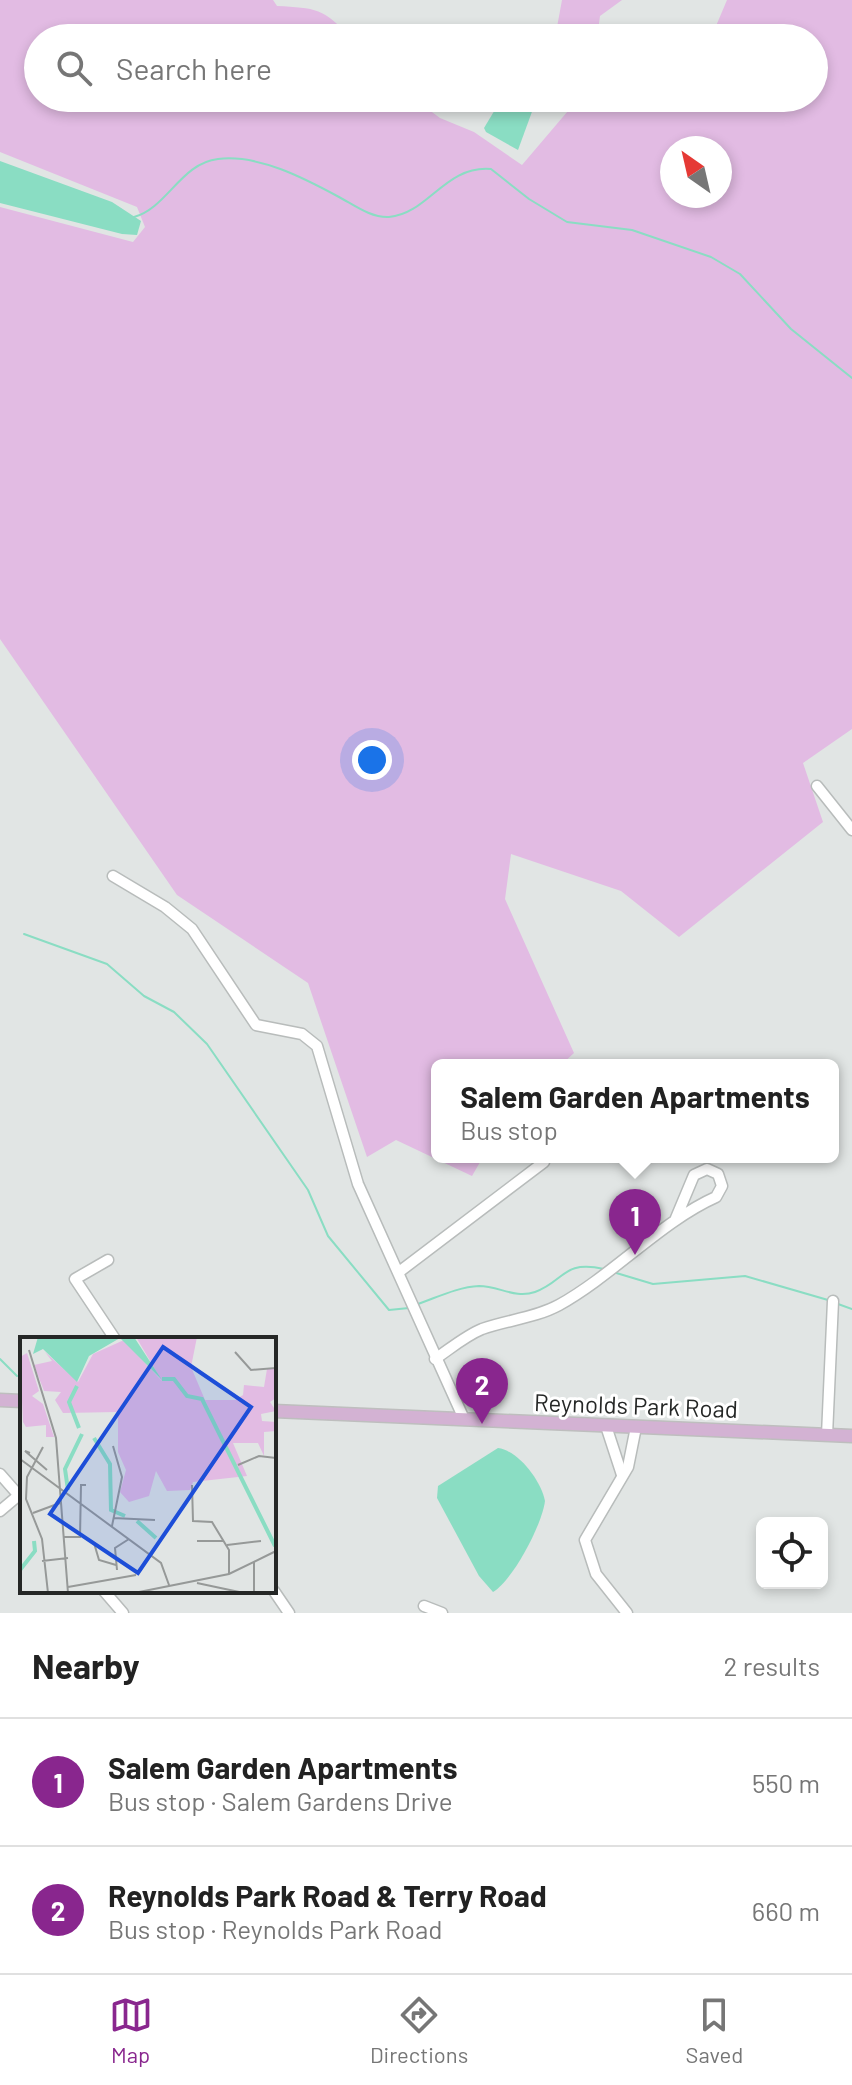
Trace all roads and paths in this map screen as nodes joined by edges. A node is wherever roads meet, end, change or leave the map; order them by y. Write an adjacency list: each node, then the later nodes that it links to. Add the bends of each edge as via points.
1 (817, 786): 2 (street)
2 (849, 826)
3 (113, 876): 9 (street, via 192,929 256,1025 302,1034 317,1046 358,1184)
4 (543, 1163): 9 (street)
5 (691, 1186): 6 (street); 6 (street, via 700,1171 718,1174 721,1190); 7 (street)
6 (704, 1200): 7 (street)
7 (676, 1218): 12 (street, via 644,1247 557,1306 479,1330)
8 (108, 1260): 11 (street, via 75,1279)
9 (399, 1272): 12 (street)
10 (833, 1301): 19 (street)
11 (114, 1337)
12 (435, 1359): 16 (street)
13 (0, 1400): 14 (main road)
14 (20, 1401)
15 (276, 1411): 16 (main road, Reynolds Park Road)
16 (464, 1419): 17 (main road, Reynolds Park Road)
17 (606, 1426): 18 (main road, Reynolds Park Road); 22 (street)
18 (636, 1427): 19 (main road, Reynolds Park Road); 22 (street)
19 (827, 1435): 20 (main road, Reynolds Park Road)
20 (852, 1436)
21 (0, 1474): 23 (street)
22 (622, 1475): 31 (street, via 585,1540 596,1574)
23 (20, 1497): 24 (street)
24 (0, 1511)
25 (106, 1593): 28 (street)
26 (275, 1593): 29 (street)
27 (424, 1606): 30 (street)
28 (123, 1613)
29 (289, 1613)
30 (442, 1613)
31 (627, 1613)

